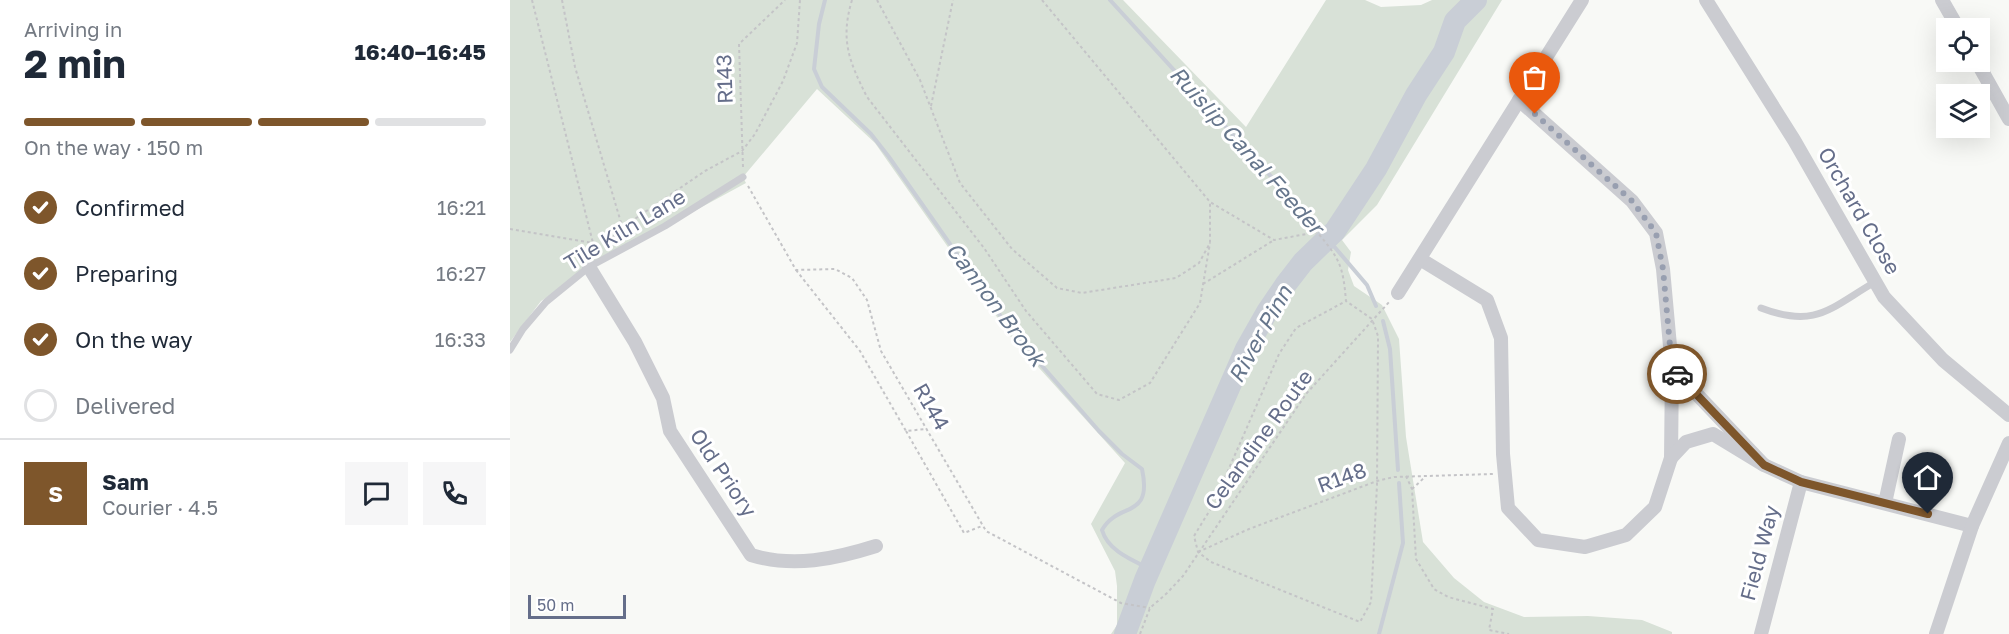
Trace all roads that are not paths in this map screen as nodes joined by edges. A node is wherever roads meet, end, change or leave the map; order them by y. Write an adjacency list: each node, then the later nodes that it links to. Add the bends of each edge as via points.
1 (1582, 0): 6 (street)
2 (1706, 0): 11 (street, Orchard Close, via 1794,140)
3 (1942, 0): 4 (street)
4 (1952, 18)
5 (1983, 72): 7 (street)
6 (1519, 100): 9 (street); 15 (street, via 1632,201 1656,233)
7 (2009, 119)
8 (743, 177): 10 (lane, Tile Kiln Lane)
9 (1420, 259): 12 (street); 19 (street, via 1486,300 1501,338 1508,508 1538,540 1585,547 1626,534 1655,507)
10 (590, 267): 14 (lane, Tile Kiln Lane, via 546,302); 24 (street, Old Priory, via 663,398 670,431 751,555 804,563)
11 (1875, 282): 13 (lane, via 1820,315 1794,318); 16 (street, Orchard Close, via 1884,297 1943,360)
12 (1398, 293)
13 (1761, 308)
14 (510, 350)
15 (1672, 368): 19 (street); 20 (street)
16 (2009, 415)
17 (1899, 439): 22 (street)
18 (2009, 443): 23 (street)
19 (1671, 458): 20 (street, Field Way, via 1686,442 1713,434)
20 (1764, 465): 21 (street, Field Way)
21 (1801, 482): 22 (street, Field Way); 25 (street, Field Way)
22 (1885, 503): 23 (street, Field Way)
23 (1971, 526): 26 (street)
24 (876, 546)
25 (1761, 634)
26 (1936, 634)

